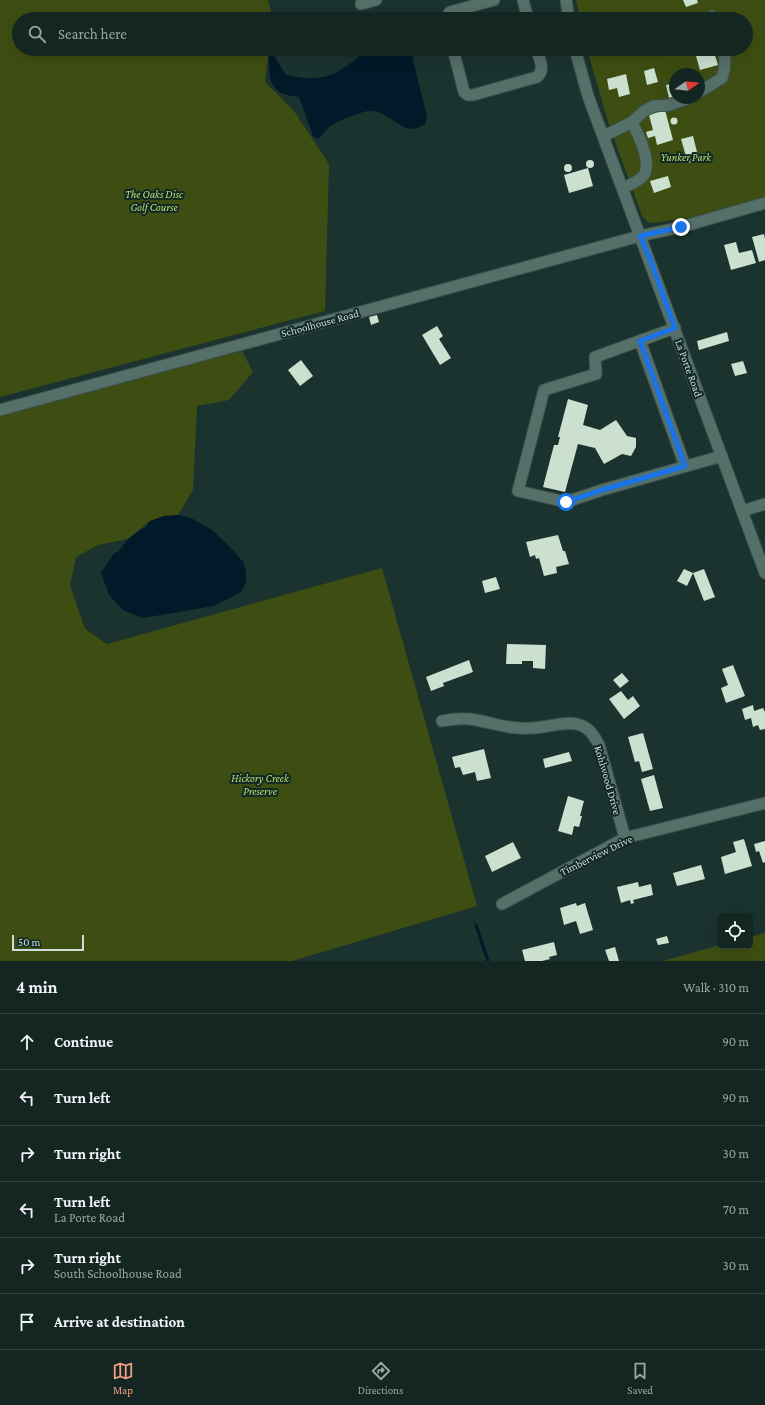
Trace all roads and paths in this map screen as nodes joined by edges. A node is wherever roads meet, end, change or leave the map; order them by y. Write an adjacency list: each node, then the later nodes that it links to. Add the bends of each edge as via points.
1 (376, 0): 5 (street)
2 (523, 0): 7 (street)
3 (566, 0): 8 (street)
4 (488, 1): 6 (street)
5 (361, 4)
6 (450, 12)
7 (526, 12)
8 (568, 12)
9 (455, 56): 10 (street, via 464,92 468,96 473,96 537,77 542,69)
10 (538, 56)
11 (577, 56): 16 (street, La Porte Road, via 588,96)
12 (725, 56): 13 (street, via 722,78)
13 (705, 88)
14 (671, 104): 15 (street, via 654,106)
15 (632, 122): 16 (street); 17 (street, via 642,141 646,164 644,175)
16 (604, 136): 17 (street, La Porte Road)
17 (623, 188): 19 (street, La Porte Road)
18 (765, 203): 19 (street, Schoolhouse Road)
19 (640, 236): 20 (street, La Porte Road); 22 (street, Schoolhouse Road)
20 (675, 328): 21 (street); 23 (street, La Porte Road)
21 (640, 341): 24 (street); 24 (street, via 595,357 596,374 544,390 518,491 566,502)
22 (0, 410)
23 (722, 456): 24 (street); 26 (street, La Porte Road)
24 (685, 466)
25 (765, 504): 26 (street)
26 (742, 511): 27 (street, La Porte Road)
27 (765, 573)
28 (442, 721): 30 (street, Kohlwood Drive, via 468,719 515,728 573,723 581,725 593,734 598,744)
29 (765, 803): 30 (street, Timberview Drive)
30 (625, 838): 31 (street, Timberview Drive)
31 (502, 904)

